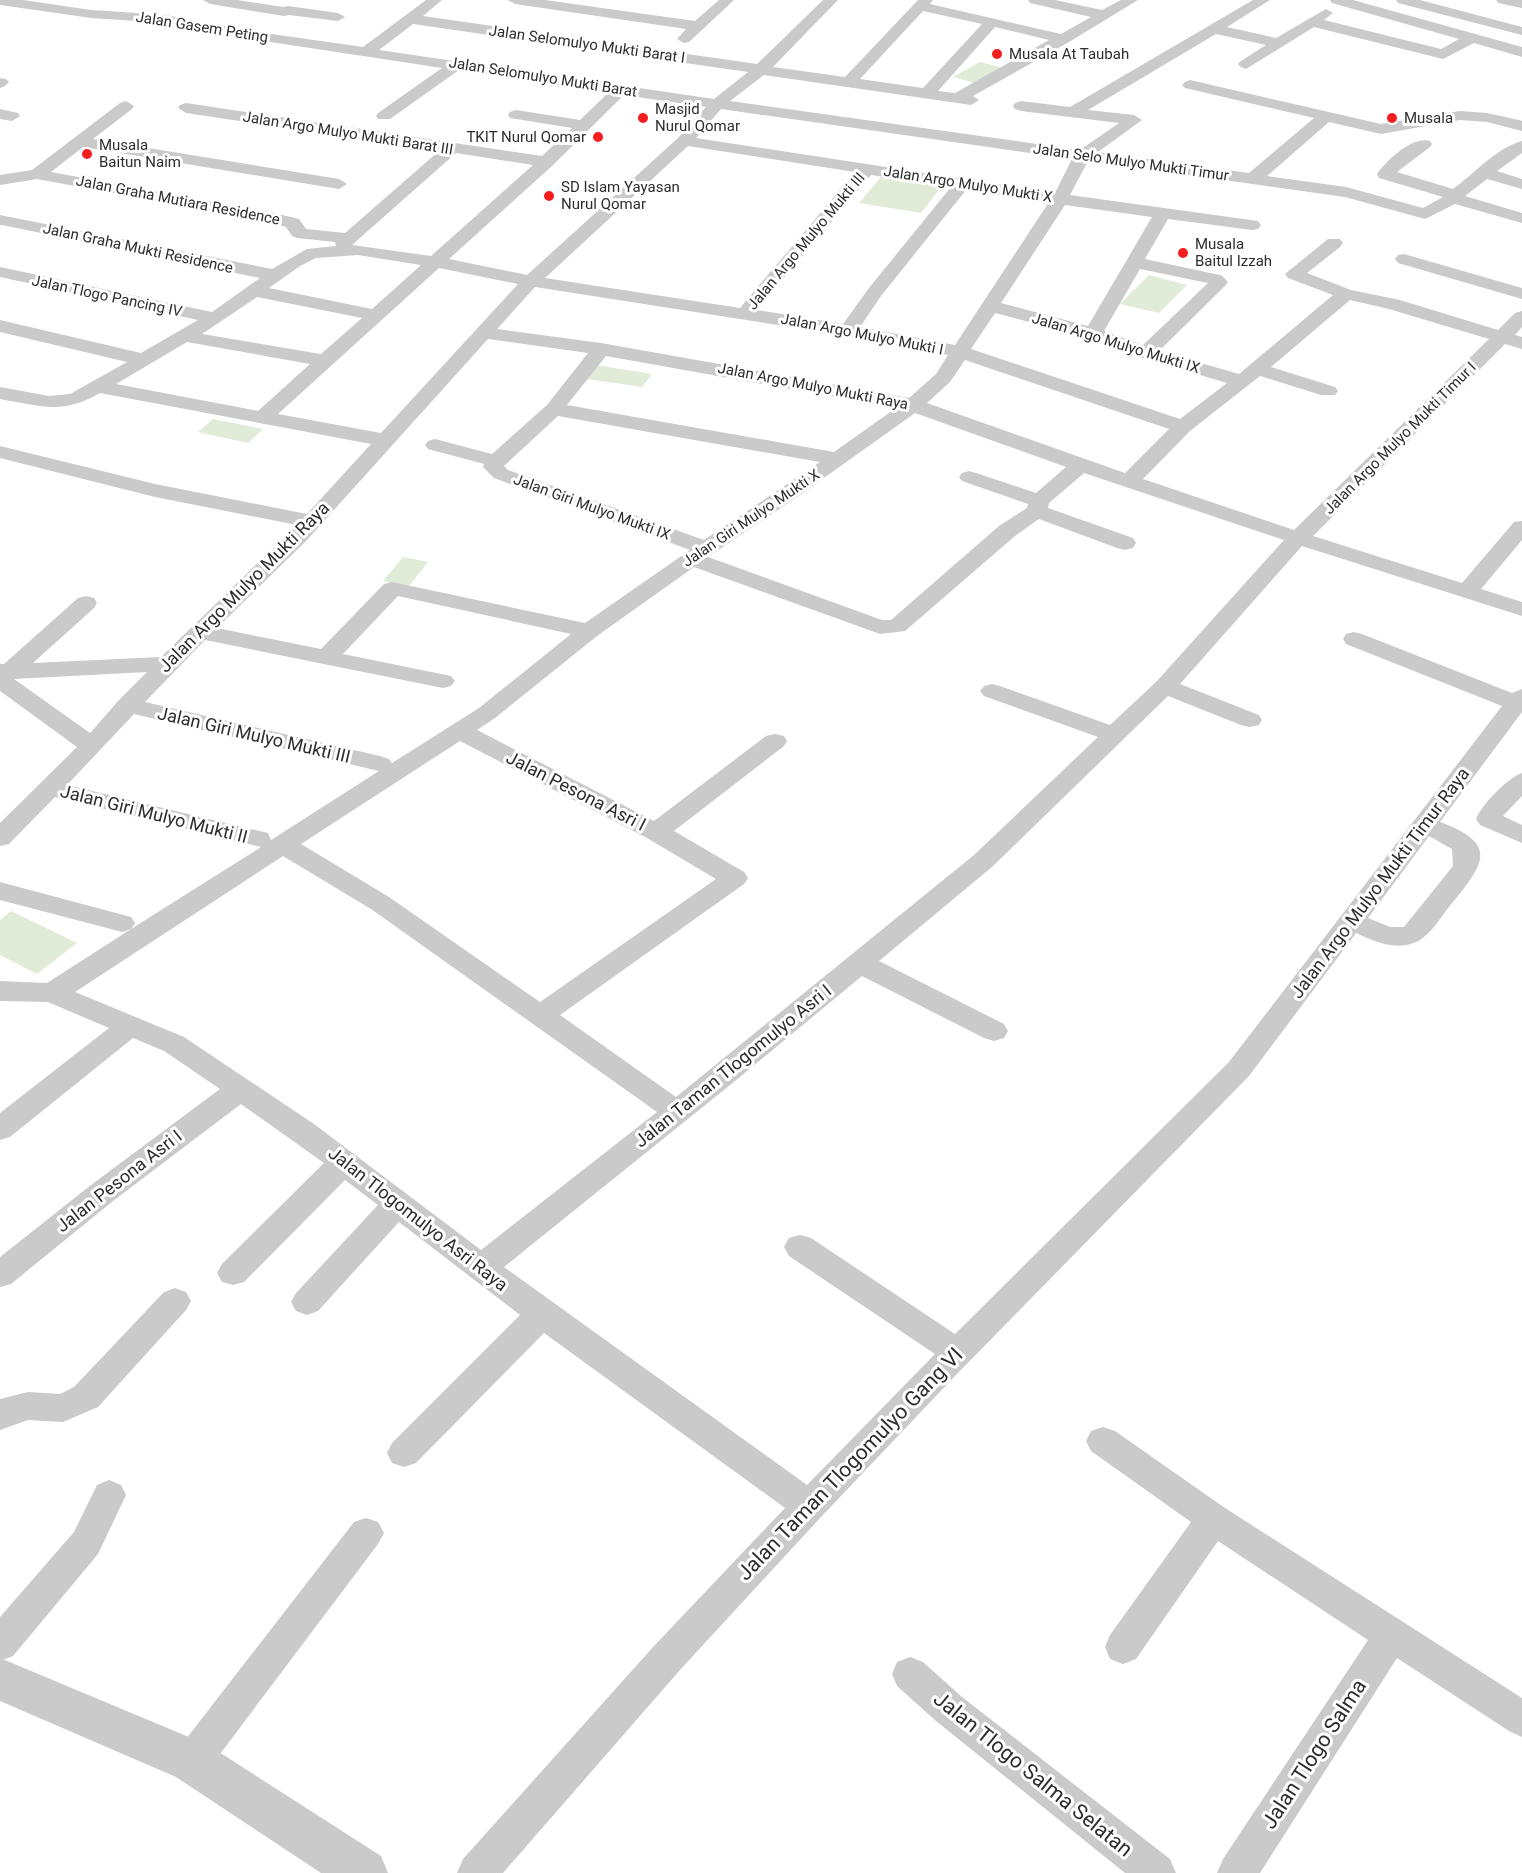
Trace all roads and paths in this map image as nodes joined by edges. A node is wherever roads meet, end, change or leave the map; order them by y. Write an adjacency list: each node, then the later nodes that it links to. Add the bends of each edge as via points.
1 (0, 0): 29 (street, Jalan Gasem Peting, via 91,14 166,19)
2 (210, 0): 18 (street)
3 (302, 0): 18 (street)
4 (435, 0): 21 (street)
5 (515, 0): 26 (street)
6 (727, 0): 26 (street)
7 (831, 0): 39 (street, Jalan Argo Mulyo Mukti Raya)
8 (1035, 0): 19 (street)
9 (1131, 0): 19 (street)
10 (1263, 0): 27 (street)
11 (1403, 0): 17 (street)
12 (1461, 0): 17 (street)
13 (1503, 0): 16 (street)
14 (1340, 1): 22 (street); 24 (street)
15 (924, 3): 23 (street); 40 (street)
16 (1522, 4)
17 (1446, 10): 25 (street); 28 (street)
18 (286, 11): 20 (street); 29 (street)
19 (1104, 15): 32 (street)
20 (338, 17)
21 (412, 19): 34 (street); 36 (street, Jalan Selomulyo Mukti Barat I)
22 (1404, 19): 25 (street); 30 (street)
23 (992, 22): 32 (street); 43 (street)
24 (1313, 22): 30 (street); 33 (street)
25 (1425, 24): 31 (street)
26 (696, 26): 36 (street)
27 (1214, 29): 33 (street); 48 (street)
28 (1522, 31)
29 (250, 35): 34 (street, Jalan Gasem Peting)
30 (1377, 37): 31 (street, via 1443,54)
31 (1472, 38): 35 (street)
32 (1064, 39): 43 (street, Jalan Selomulyo Mukti Barat I, via 965,99)
33 (1278, 43): 38 (street)
34 (368, 51): 37 (street, Jalan Selomulyo Mukti Barat)
35 (1522, 52)
36 (668, 55): 39 (street, Jalan Selomulyo Mukti Barat I)
37 (458, 64): 42 (street, Jalan Selomulyo Mukti Barat); 50 (street)
38 (1246, 64)
39 (763, 69): 40 (street, Jalan Selomulyo Mukti Barat I); 44 (street, Jalan Argo Mulyo Mukti Raya)
40 (850, 81): 43 (street, Jalan Selomulyo Mukti Barat I)
41 (1190, 85): 52 (street)
42 (621, 89): 44 (street, Jalan Selomulyo Mukti Barat); 53 (street)
43 (928, 92)
44 (717, 104): 51 (street, Jalan Selo Mulyo Mukti Timur); 55 (street, Jalan Argo Mulyo Mukti Raya)
45 (126, 106): 56 (street)
46 (1022, 106): 48 (street)
47 (186, 108): 60 (street, Jalan Argo Mulyo Mukti Barat III)
48 (1073, 112): 61 (street, via 1139,117)
49 (516, 115): 53 (street)
50 (384, 116)
51 (808, 117): 57 (street); 61 (street, Jalan Selo Mulyo Mukti Timur)
52 (1324, 118): 54 (street, via 1381,129 1464,115); 66 (street)
53 (583, 125): 62 (street)
54 (1522, 126)
55 (684, 141): 57 (street, Jalan Argo Mulyo Mukti X); 83 (street, Jalan Argo Mulyo Mukti Raya)
56 (82, 142): 65 (street); 69 (street)
57 (786, 143): 63 (street, Jalan Argo Mulyo Mukti X)
58 (1424, 144): 71 (street, via 1385,174)
59 (1522, 146): 64 (street, Jalan Selo Mulyo Mukti Timur)
60 (451, 149): 62 (street, Jalan Argo Mulyo Mukti Barat III); 65 (street, Jalan Graha Mutiara Residence, via 346,241 303,234 292,223 274,218)
61 (1082, 156): 66 (street, Jalan Selo Mulyo Mukti Timur); 72 (street, Jalan Giri Mulyo Mukti X)
62 (546, 162): 79 (street)
63 (867, 169): 68 (street, Jalan Argo Mulyo Mukti X); 88 (street, Jalan Argo Mulyo Mukti III)
64 (1483, 172): 70 (street); 71 (street, Jalan Selo Mulyo Mukti Timur)
65 (37, 174): 67 (street)
66 (1253, 179): 71 (street, Jalan Selo Mulyo Mukti Timur, via 1346,192 1425,214)
67 (0, 180)
68 (963, 183): 72 (street, Jalan Argo Mulyo Mukti X); 93 (street)
69 (339, 184)
70 (1522, 184)
71 (1453, 197): 74 (street)
72 (1060, 199): 73 (street, Jalan Argo Mulyo Mukti X); 87 (street, Jalan Giri Mulyo Mukti X)
73 (1163, 213): 76 (street, Jalan Argo Mulyo Mukti X); 80 (street)
74 (1522, 218)
75 (2, 220): 82 (street, Jalan Graha Mukti Residence)
76 (1252, 225)
77 (1334, 243): 85 (street, via 1294,274)
78 (1404, 259): 86 (street)
79 (436, 262): 82 (street, Jalan Graha Mukti Residence, via 358,250 330,251 314,253); 83 (street, Jalan Graha Mukti Residence); 89 (street)
80 (1134, 262): 95 (street); 101 (street, via 1219,282)
81 (0, 272): 91 (street, Jalan Tlogo Pancing IV)
82 (274, 275): 84 (street, Jalan Graha Mukti Residence)
83 (531, 282): 88 (street, Jalan Argo Mulyo Mukti I); 94 (street, Jalan Argo Mulyo Mukti Raya)
84 (255, 291): 89 (street); 91 (street, Jalan Graha Mukti Residence)
85 (1346, 294): 97 (street, via 1393,304); 104 (street)
86 (1522, 294)
87 (990, 306): 95 (street, Jalan Argo Mulyo Mukti IX); 100 (street, Jalan Giri Mulyo Mukti X)
88 (746, 313): 93 (street, Jalan Argo Mulyo Mukti I)
89 (377, 315): 103 (street)
90 (1522, 317): 97 (street)
91 (214, 318): 96 (street, Jalan Graha Mukti Residence)
92 (0, 326): 102 (street)
93 (848, 330): 100 (street, Jalan Argo Mulyo Mukti I)
94 (486, 333): 99 (street, Jalan Argo Mulyo Mukti Raya); 112 (street, Jalan Argo Mulyo Mukti Raya)
95 (1093, 333): 101 (street, Jalan Argo Mulyo Mukti IX)
96 (183, 336): 102 (street, Jalan Graha Mukti Residence); 103 (street)
97 (1502, 338): 98 (street); 123 (street, Jalan Argo Mulyo Mukti Timur I)
98 (1522, 343)
99 (601, 349): 108 (street, Jalan Argo Mulyo Mukti Raya); 109 (street, Jalan Giri Mulyo Mukti IX)
100 (961, 352): 108 (street, Jalan Giri Mulyo Mukti X, via 944,378); 111 (street, Jalan Argo Mulyo Mukti I)
101 (1146, 353): 104 (street, Jalan Argo Mulyo Mukti IX)
102 (144, 360): 105 (street, Jalan Graha Mukti Residence)
103 (326, 361): 110 (street)
104 (1249, 375): 106 (street, Jalan Argo Mulyo Mukti IX); 111 (street)
105 (98, 387): 107 (street, Jalan Graha Mukti Residence, via 75,400 59,403); 110 (street)
106 (1328, 391)
107 (0, 393)
108 (913, 405): 115 (street, Jalan Giri Mulyo Mukti X); 117 (street, Jalan Argo Mulyo Mukti Raya)
109 (554, 409): 115 (street); 116 (street, Jalan Giri Mulyo Mukti IX)
110 (263, 417): 112 (street)
111 (1183, 427): 119 (street)
112 (385, 440): 121 (street, Jalan Argo Mulyo Mukti Raya)
113 (435, 445): 116 (street)
114 (0, 452): 121 (street, via 153,491)
115 (838, 459): 125 (street, Jalan Giri Mulyo Mukti X)
116 (496, 461): 125 (street, Jalan Giri Mulyo Mukti IX, via 494,468 501,474)
117 (1081, 465): 119 (street, Jalan Argo Mulyo Mukti Raya); 120 (street)
118 (969, 477): 120 (street)
119 (1129, 481): 123 (street)
120 (1038, 506): 124 (street); 125 (street, Jalan Giri Mulyo Mukti IX, via 897,626 888,628)
121 (312, 521): 130 (street, Jalan Argo Mulyo Mukti Raya)
122 (1522, 527): 126 (street)
123 (1298, 538): 126 (street); 136 (street, Jalan Argo Mulyo Mukti Timur I)
124 (1125, 543)
125 (698, 553): 129 (street, Jalan Giri Mulyo Mukti X)
126 (1467, 591): 128 (street)
127 (86, 603): 134 (street)
128 (1522, 609)
129 (589, 631): 132 (street, via 392,589); 141 (street)
130 (202, 632): 132 (street); 133 (street, Jalan Argo Mulyo Mukti Raya)
131 (1354, 639): 138 (street)
132 (326, 658): 135 (street)
133 (167, 664): 134 (street); 139 (street, Jalan Argo Mulyo Mukti Raya)
134 (2, 675): 144 (street)
135 (443, 681)
136 (1165, 686): 140 (street); 142 (street, Jalan Taman Tlogomulyo Asri I)
137 (992, 691): 142 (street)
138 (1520, 700): 148 (street, Jalan Argo Mulyo Mukti Timur Raya)
139 (127, 705): 144 (street, Jalan Argo Mulyo Mukti Raya); 145 (street, Jalan Giri Mulyo Mukti III)
140 (1250, 720)
141 (460, 730): 149 (street, Jalan Pesona Asri I); 152 (street)
142 (1114, 735): 156 (street, Jalan Taman Tlogomulyo Asri I, via 983,861)
143 (775, 741): 149 (street, Jalan Pesona Asri I)
144 (92, 746): 147 (street, Jalan Argo Mulyo Mukti Raya)
145 (380, 764)
146 (1522, 781): 150 (street, via 1489,819)
147 (48, 788): 151 (street, Jalan Argo Mulyo Mukti Raya); 152 (street, Jalan Giri Mulyo Mukti II)
148 (1436, 829): 155 (street, Jalan Argo Mulyo Mukti Timur Raya); 155 (street, via 1460,840 1467,849 1466,868 1413,934 1402,937)
149 (656, 832): 159 (street, via 735,878)
150 (1522, 835)
151 (0, 838)
152 (271, 842): 158 (street); 159 (street, via 380,903)
153 (0, 891): 154 (street)
154 (122, 923)
155 (1368, 927): 162 (street, Jalan Argo Mulyo Mukti Timur Raya)
156 (860, 963): 161 (street); 164 (street, Jalan Taman Tlogomulyo Asri I)
157 (0, 991): 158 (street, Jalan Tlogomulyo Asri Raya)
158 (52, 993): 160 (street, Jalan Tlogomulyo Asri Raya)
159 (539, 1016): 164 (street)
160 (131, 1025): 163 (street, Jalan Tlogomulyo Asri Raya, via 174,1044); 165 (street)
161 (994, 1031)
162 (1239, 1070): 175 (street, Jalan Taman Tlogomulyo Gang VI)
163 (239, 1090): 166 (street, Jalan Tlogomulyo Asri Raya); 171 (street, Jalan Pesona Asri I)
164 (677, 1112): 169 (street, Jalan Taman Tlogomulyo Asri I)
165 (0, 1129)
166 (344, 1162): 167 (street, Jalan Tlogomulyo Asri Raya); 170 (street)
167 (397, 1204): 169 (street, Jalan Tlogomulyo Asri Raya); 173 (street)
168 (800, 1247): 175 (street)
169 (481, 1268): 174 (street, Jalan Tlogomulyo Asri Raya)
170 (233, 1273)
171 (0, 1275)
172 (175, 1300): 176 (street, via 86,1397 63,1408 28,1406)
173 (307, 1302)
174 (542, 1314): 178 (street); 180 (street, Jalan Tlogomulyo Asri Raya)
175 (957, 1352): 180 (street, Jalan Taman Tlogomulyo Gang VI)
176 (0, 1416)
177 (1103, 1441): 181 (street)
178 (404, 1453)
179 (109, 1495): 184 (street, via 86,1543)
180 (809, 1506): 191 (street, Jalan Taman Tlogomulyo Gang VI, via 667,1658)
181 (1213, 1519): 183 (street); 185 (street)
182 (366, 1533): 189 (street)
183 (1392, 1635): 188 (street); 193 (street, Jalan Tlogo Salma)
184 (0, 1644)
185 (1123, 1647)
186 (910, 1674): 192 (street, Jalan Tlogo Salma Selatan)
187 (0, 1679): 189 (street)
188 (1522, 1719)
189 (192, 1761): 190 (street)
190 (364, 1873)
191 (477, 1873)
192 (1156, 1873)
193 (1237, 1873)

